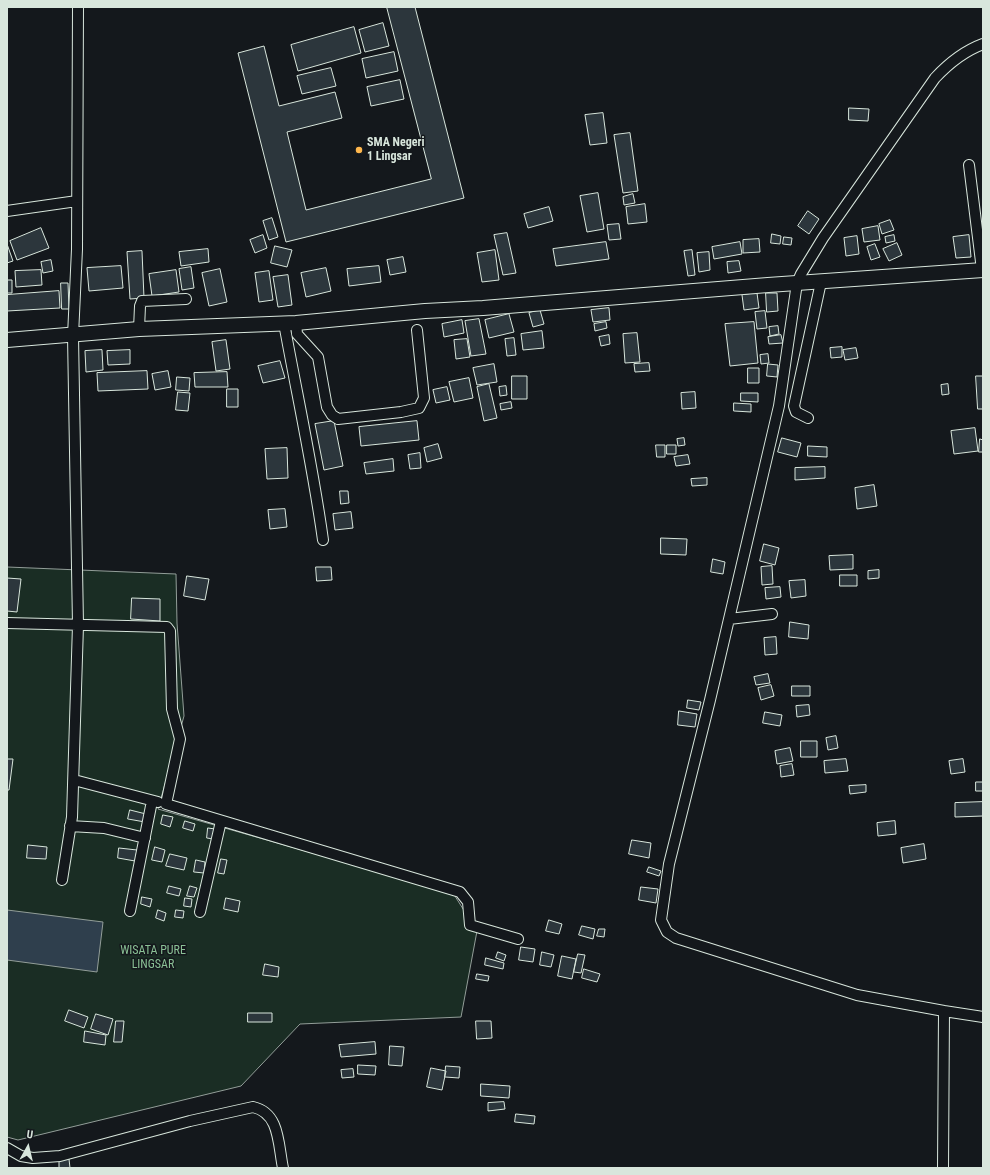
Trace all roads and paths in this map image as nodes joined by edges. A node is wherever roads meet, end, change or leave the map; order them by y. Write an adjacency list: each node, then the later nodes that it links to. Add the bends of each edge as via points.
1 (78, 7): 4 (street)
2 (983, 44): 8 (street, via 961,54 935,78 823,238)
3 (969, 165): 6 (street)
4 (77, 201): 5 (street); 13 (street)
5 (7, 211)
6 (982, 270): 7 (street)
7 (821, 282): 8 (street); 15 (street, via 794,406 796,412)
8 (797, 283): 10 (street); 18 (street, via 779,406)
9 (186, 299): 11 (street, via 142,301)
10 (290, 323): 11 (street); 12 (street, via 318,357 327,407 338,419 419,408 424,398); 16 (street, via 301,417 316,489)
11 (139, 330): 13 (street)
12 (417, 330)
13 (74, 336): 14 (street); 20 (street)
14 (7, 340)
15 (808, 418)
16 (323, 540)
17 (772, 614): 18 (street)
18 (729, 619): 31 (street, via 669,864 661,911 661,920 666,932 676,938 857,995)
19 (7, 623): 20 (street)
20 (78, 625): 21 (street); 23 (street, via 167,627 170,631 172,709 180,739)
21 (74, 780): 22 (street); 25 (street)
22 (152, 801): 23 (street); 26 (street)
23 (166, 804): 24 (street)
24 (222, 821): 29 (street); 30 (street, via 460,892 468,902 470,925)
25 (70, 826): 26 (street, via 104,828); 27 (street)
26 (145, 838): 28 (street)
27 (62, 880)
28 (130, 911)
29 (200, 912)
30 (518, 939)
31 (944, 1011): 32 (street); 35 (street)
32 (983, 1017)
33 (7, 1148): 34 (street, via 21,1156 33,1158 60,1156 252,1106 262,1109 272,1119)
34 (282, 1168)
35 (943, 1168)

